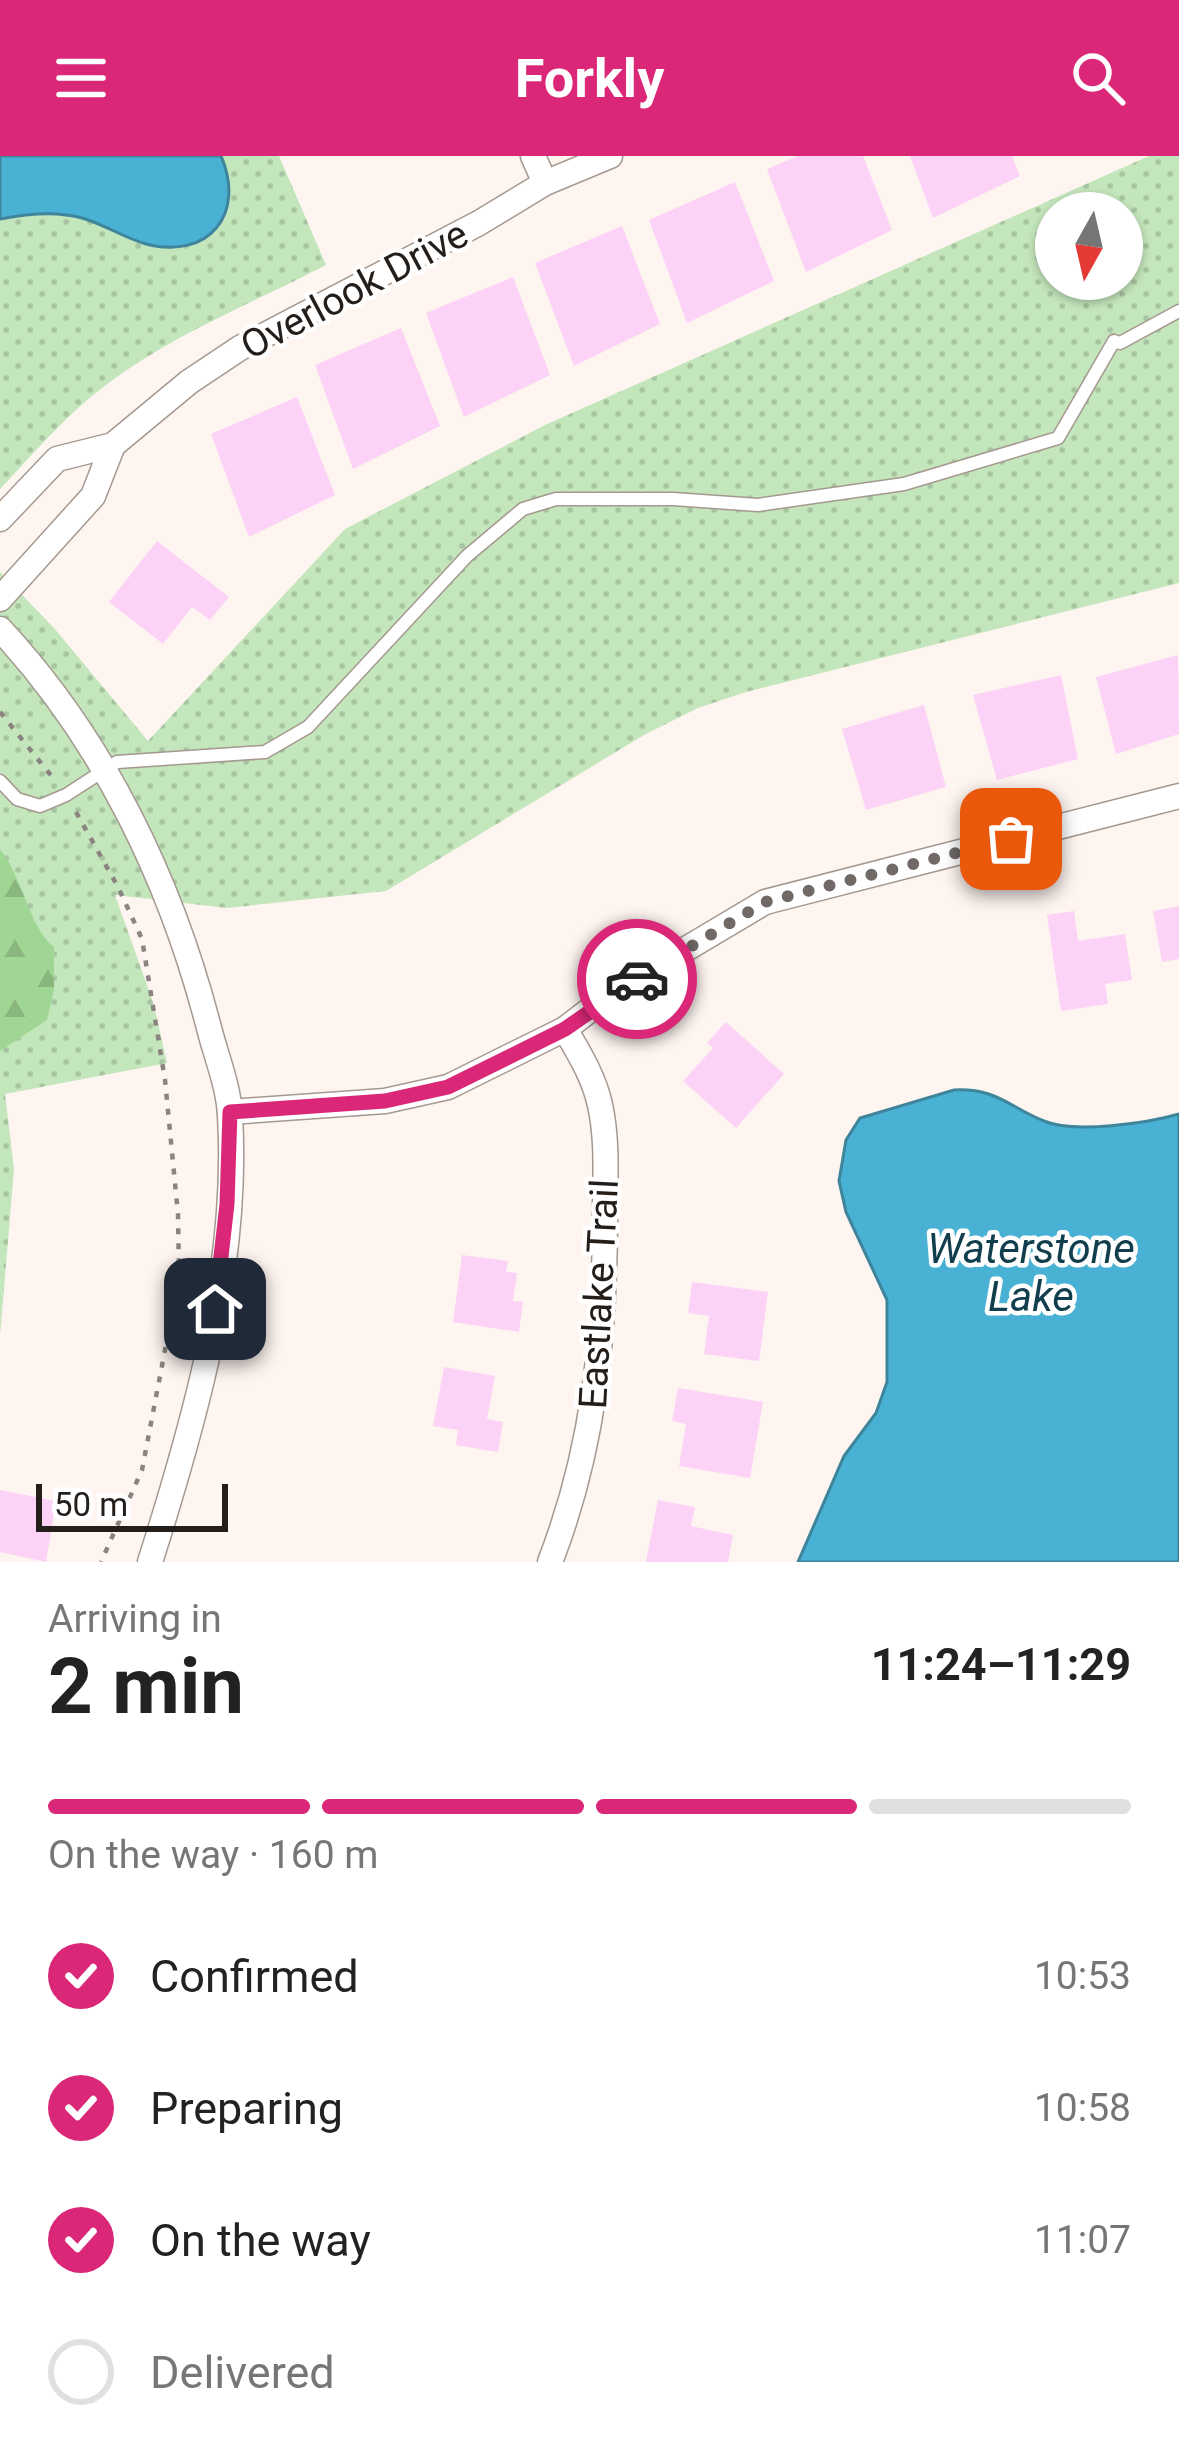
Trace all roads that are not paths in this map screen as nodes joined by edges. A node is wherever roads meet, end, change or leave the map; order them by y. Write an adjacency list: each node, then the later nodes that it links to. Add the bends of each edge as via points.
1 (533, 156): 3 (street)
2 (610, 156): 3 (street, Overlook Drive)
3 (545, 183): 5 (street, Overlook Drive, via 240,348)
4 (1179, 311): 9 (lane, via 1114,341 1058,438 904,484 758,505 556,499 523,509 467,556 308,727 265,752 138,758)
5 (113, 445): 6 (street, Overlook Drive, via 57,459); 7 (street, Overlook Drive, via 93,496)
6 (0, 519)
7 (0, 599)
8 (0, 629): 9 (street)
9 (104, 771): 10 (lane, via 40,806 17,800); 13 (street, via 169,897)
10 (0, 781)
11 (1179, 796): 12 (street, via 765,902)
12 (565, 1029): 13 (street, via 417,1096); 15 (street, Eastlake Trail, via 599,1101 605,1247 590,1429)
13 (230, 1112): 14 (street, via 211,1348)
14 (150, 1562)
15 (550, 1562)

